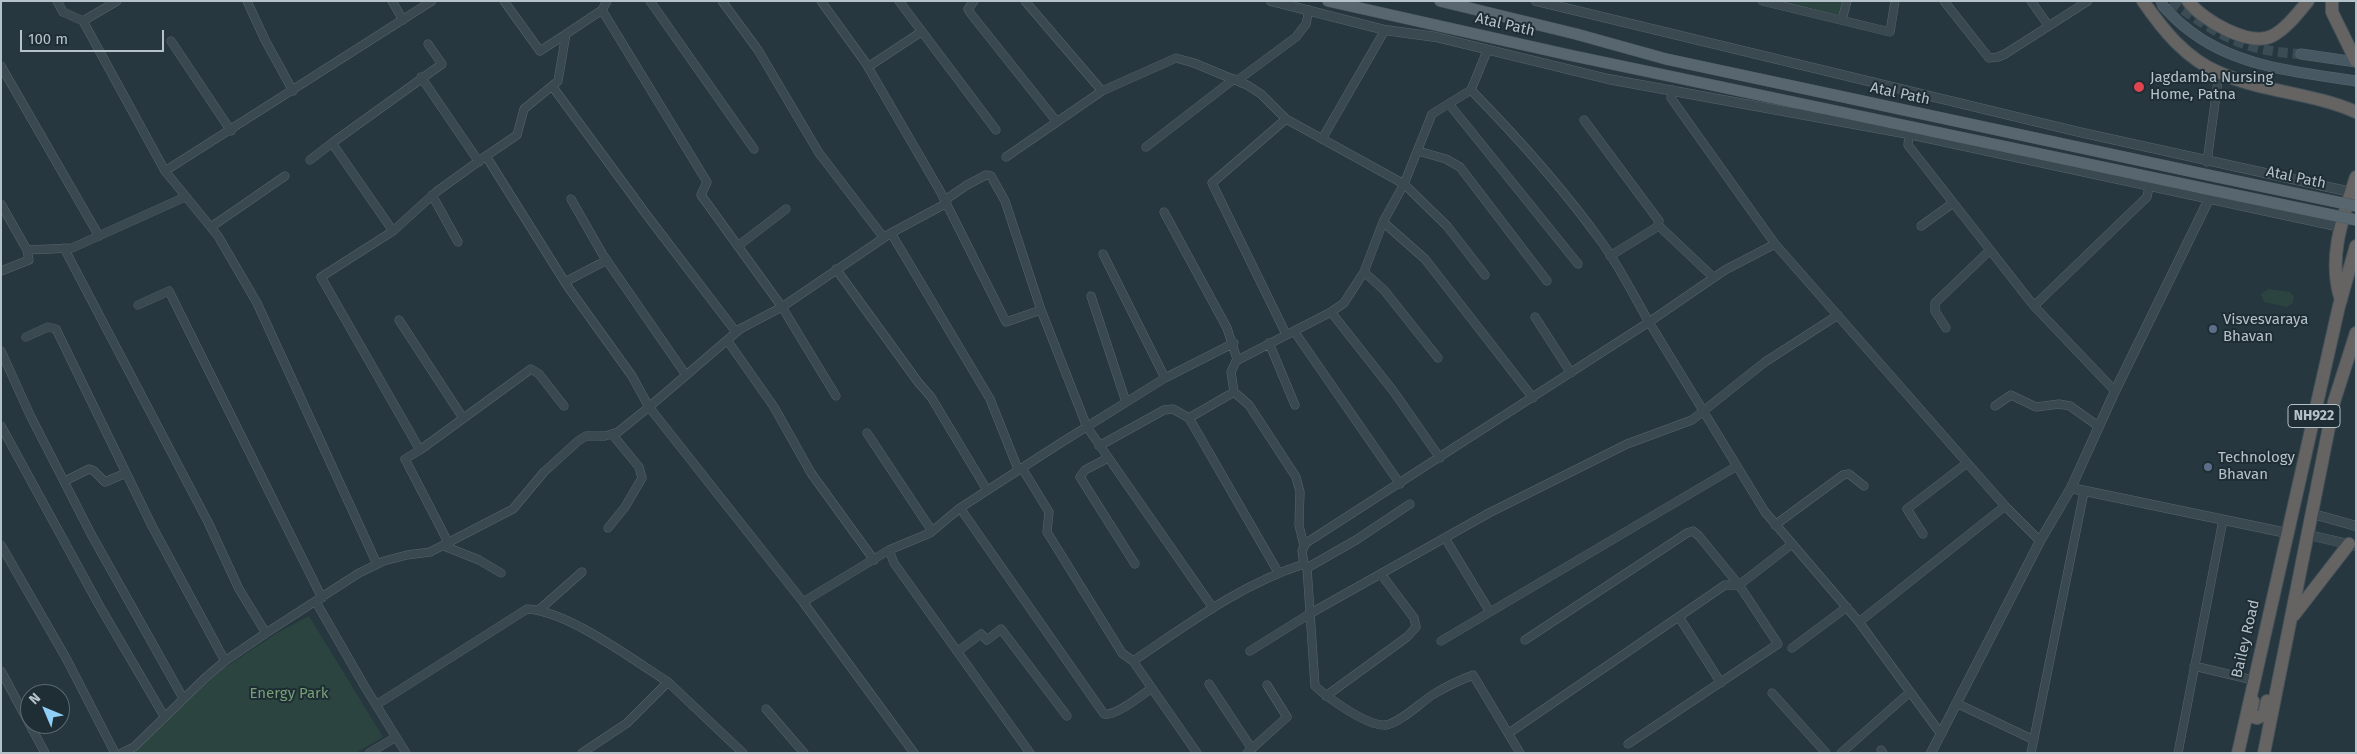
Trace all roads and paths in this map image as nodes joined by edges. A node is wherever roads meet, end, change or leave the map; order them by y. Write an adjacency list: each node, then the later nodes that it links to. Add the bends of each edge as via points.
1 (57, 1): 34 (street, via 63,12)
2 (117, 1): 34 (street)
3 (247, 1): 52 (street)
4 (392, 1): 32 (street)
5 (432, 1): 32 (street)
6 (504, 1): 39 (street, via 540,51)
7 (607, 1): 30 (street)
8 (650, 1): 67 (street)
9 (722, 1): 101 (street, via 758,50 819,153)
10 (821, 1): 46 (street)
11 (899, 1): 37 (street)
12 (974, 1): 60 (street, via 968,9 970,14)
13 (1025, 1): 55 (street)
14 (1271, 1): 31 (street)
15 (1328, 1): 38 (main road, Atal Path)
16 (1440, 1): 88 (main road, Atal Path, bridge, via 1666,59)
17 (1536, 1): 73 (street)
18 (1762, 1): 33 (street)
19 (1847, 1): 33 (street)
20 (1895, 1): 33 (street, via 1890,32)
21 (1944, 1): 35 (street, via 1989,58 2005,54)
22 (2031, 1): 35 (street)
23 (2088, 1): 29 (street)
24 (2142, 1): 47 (highway, via 2164,32 2195,59)
25 (2161, 1): 50 (main road, via 2185,28 2215,48 2270,68)
26 (2188, 1): 27 (highway, via 2209,19 2240,36 2261,39 2281,30)
27 (2308, 1)
28 (2332, 1): 44 (highway, via 2332,12)
29 (2075, 4): 35 (street)
30 (602, 10): 39 (street); 104 (street, via 707,182 702,195)
31 (1309, 10): 36 (street); 49 (street, via 1306,24 1296,37)
32 (403, 20): 52 (street)
33 (1842, 20)
34 (83, 21): 74 (street)
35 (2048, 25)
36 (1385, 30): 38 (street); 64 (street)
37 (921, 32): 46 (street); 61 (street)
38 (1438, 32): 42 (street); 92 (main road, Atal Path, bridge)
39 (566, 34): 51 (street, via 558,81)
40 (171, 41): 62 (street)
41 (428, 44): 48 (street, via 442,64)
42 (1487, 51): 53 (street); 54 (street, via 1608,79)
43 (2301, 54): 44 (main road)
44 (2356, 62)
45 (1, 66): 100 (street)
46 (868, 67): 83 (street)
47 (2219, 73): 57 (highway); 73 (street)
48 (421, 77): 65 (street); 72 (street)
49 (1236, 80): 55 (street, via 1176,58); 58 (street, via 1261,94); 66 (street)
50 (2356, 81)
51 (552, 86): 69 (street, via 524,109 517,135); 134 (street)
52 (293, 90): 62 (street)
53 (1471, 90): 56 (street); 110 (street, via 1530,150)
54 (1673, 90): 63 (street); 103 (street, via 1671,98)
55 (1102, 91): 60 (street)
56 (1449, 104): 68 (street, via 1432,114); 112 (street)
57 (2356, 112)
58 (1286, 119): 64 (street); 131 (street, via 1212,183)
59 (1584, 120): 94 (street, via 1657,219)
60 (1057, 122): 70 (street)
61 (996, 130)
62 (231, 131): 74 (street)
63 (1910, 134): 79 (street); 86 (street, via 1908,145)
64 (1322, 139): 77 (street)
65 (332, 143): 71 (street); 98 (street)
66 (1146, 147)
67 (754, 149)
68 (1418, 151): 77 (street); 118 (street, via 1460,167)
69 (486, 156): 72 (street); 119 (street)
70 (1006, 157)
71 (310, 160)
72 (479, 162): 81 (street)
73 (2207, 162): 78 (street)
74 (165, 171): 82 (street)
75 (285, 176): 97 (street)
76 (2356, 177): 80 (highway)
77 (1404, 184): 93 (street); 116 (street, via 1447,226)
78 (2317, 186): 80 (street); 91 (street)
79 (2149, 187): 84 (street); 123 (street, via 2147,197)
80 (2351, 192): 96 (highway)
81 (432, 195): 98 (street); 102 (street)
82 (184, 197): 97 (street); 100 (street)
83 (944, 199): 99 (street); 125 (street, via 1006,322); 125 (street, via 966,185 990,176 1005,201)
84 (2209, 199): 91 (street); 145 (street)
85 (571, 200): 111 (street)
86 (1953, 203): 95 (street); 108 (street)
87 (1, 204): 107 (street)
88 (2356, 205): 120 (highway, via 2340,267)
89 (786, 209): 104 (street)
90 (1164, 212): 140 (street)
91 (2311, 220): 96 (street)
92 (2356, 220)
93 (1383, 222): 115 (street); 148 (street, via 1425,259)
94 (1658, 225): 110 (street); 117 (street)
95 (1921, 226)
96 (2341, 227): 120 (highway, via 2335,257 2336,285)
97 (212, 228): 197 (street, via 257,303)
98 (393, 231): 163 (street, via 321,277)
99 (891, 233): 101 (street); 168 (street, via 990,399)
100 (98, 236): 106 (street, via 72,248)
101 (884, 238): 113 (street)
102 (458, 242)
103 (1775, 244): 117 (street); 127 (street)
104 (738, 246): 124 (street)
105 (2356, 246): 120 (highway, NH922)
106 (64, 248): 107 (street); 215 (street, via 208,522 239,589)
107 (27, 250): 114 (street, via 29,260)
108 (1990, 250): 123 (street); 132 (street, via 1935,303 1935,311)
109 (1103, 254): 144 (street)
110 (1610, 256): 130 (street)
111 (607, 260): 119 (street); 143 (street)
112 (1578, 264)
113 (836, 269): 124 (street); 174 (street, via 932,397)
114 (1, 271)
115 (1364, 272): 126 (street, via 1344,303); 141 (street, via 1384,290)
116 (1485, 275)
117 (1714, 278): 130 (street)
118 (1547, 281)
119 (565, 282): 153 (street, via 632,376)
120 (2342, 294): 184 (highway, NH922)
121 (1091, 296): 149 (street)
122 (138, 305): 205 (street, via 169,291)
123 (2034, 306): 145 (street)
124 (782, 307): 134 (street); 147 (street)
125 (1041, 310): 159 (street)
126 (1331, 312): 133 (street); 165 (street, via 1394,392)
127 (1838, 315): 154 (street, via 1765,362); 166 (street)
128 (1535, 317): 142 (street)
129 (399, 320): 155 (street)
130 (1649, 322): 142 (street); 154 (street)
131 (1284, 328): 133 (street); 138 (street)
132 (1946, 328)
133 (1294, 331): 171 (street)
134 (736, 332): 137 (street)
135 (2356, 333): 179 (highway, NH922, via 2334,402)
136 (26, 337): 169 (street, via 48,327 56,329)
137 (727, 340): 143 (street); 196 (street, via 774,407 811,473)
138 (1269, 343): 140 (street); 150 (street)
139 (1, 352): 170 (street, via 30,416)
140 (1236, 353): 144 (street); 146 (street, via 1231,372)
141 (1438, 358)
142 (1571, 373): 148 (street)
143 (686, 375): 153 (street)
144 (1165, 378): 149 (street)
145 (2115, 390): 158 (street)
146 (1234, 392): 156 (street); 194 (street, via 1249,405 1296,477 1300,492 1298,525)
147 (836, 396)
148 (1533, 398): 165 (street)
149 (1126, 402): 159 (street)
150 (1295, 405)
151 (564, 406): 155 (street, via 539,374 531,369)
152 (1995, 406): 158 (street, via 2010,395 2036,407 2065,404)
153 (649, 407): 161 (street); 206 (street)
154 (1703, 411): 167 (street); 188 (street, via 1692,420 1627,444)
155 (463, 418): 163 (street)
156 (1188, 418): 162 (street, via 1173,409 1164,410); 201 (street)
157 (1, 426): 240 (street)
158 (2098, 426): 173 (street)
159 (1088, 429): 162 (street); 168 (street)
160 (867, 432): 185 (street, via 930,528)
161 (612, 434): 183 (street, via 639,467 642,478); 192 (street, via 592,434 582,438 544,472 513,509)
162 (1098, 443): 164 (street)
163 (420, 450): 192 (street, via 405,459)
164 (1108, 458): 198 (street, via 1085,470 1080,477); 208 (street)
165 (1440, 458): 171 (street)
166 (1967, 463): 177 (street); 186 (street, via 1907,509)
167 (1737, 466): 181 (street); 210 (street)
168 (1023, 472): 174 (street); 222 (street, via 1049,512 1046,529 1051,540 1122,653)
169 (126, 473): 170 (street, via 105,482 89,469); 221 (street)
170 (65, 480): 236 (street, via 132,609)
171 (1400, 484): 194 (street)
172 (1864, 486): 181 (street, via 1849,474 1843,475)
173 (2071, 488): 175 (street); 189 (street)
174 (987, 490): 178 (street)
175 (2084, 492): 180 (street); 245 (street)
176 (1410, 504): 199 (street, via 1356,540)
177 (2005, 506): 189 (street); 214 (street)
178 (962, 511): 185 (street); 231 (street, via 1104,714 1116,712)
179 (2313, 514): 182 (street); 187 (highway, NH922)
180 (2223, 520): 184 (street); 223 (street)
181 (1776, 525): 190 (street)
182 (2356, 526)
183 (608, 528)
184 (2287, 532): 226 (highway, Bailey Road / NH922)
185 (930, 533): 195 (street)
186 (1923, 534)
187 (2309, 535): 193 (street); 213 (highway, NH922)
188 (1445, 538): 203 (street); 210 (street)
189 (2040, 541): 237 (street)
190 (1792, 544): 204 (street); 207 (street)
191 (1, 545): 249 (street, via 66,658)
192 (447, 545): 197 (street); 202 (street)
193 (2353, 545): 213 (highway)
194 (1304, 546): 199 (street)
195 (891, 556): 196 (street); 219 (street)
196 (874, 560): 206 (street)
197 (377, 564): 205 (street)
198 (1135, 564)
199 (1306, 566): 201 (street); 211 (street)
200 (582, 572): 209 (street)
201 (1278, 572): 208 (street)
202 (501, 573)
203 (1381, 574): 211 (street); 235 (street, via 1414,618 1416,627)
204 (1739, 585): 212 (street, via 1726,585); 217 (street, via 1699,536 1693,531 1687,532); 228 (street, via 1778,644)
205 (319, 600): 215 (street); 238 (street)
206 (803, 602): 256 (street)
207 (1846, 607): 214 (street); 218 (street)
208 (1213, 608): 222 (street)
209 (540, 609): 227 (street, via 590,631); 238 (street, via 528,609)
210 (1490, 612): 216 (street)
211 (1311, 613): 220 (street); 235 (street, via 1315,686)
212 (1679, 617): 228 (street); 242 (street)
213 (2292, 618): 225 (highway, NH922)
214 (1859, 622): 232 (street)
215 (266, 633): 221 (street)
216 (1441, 640)
217 (1525, 640)
218 (1792, 648)
219 (958, 651): 241 (street, via 981,634 987,640 1001,629); 257 (street)
220 (1250, 651)
221 (225, 661): 236 (street)
222 (1133, 661): 231 (street)
223 (2194, 666): 226 (street); 264 (street)
224 (1, 671): 248 (street)
225 (2281, 672): 234 (highway, via 2269,691 2262,717 2253,717); 266 (highway, NH922)
226 (2253, 680): 234 (highway, Bailey Road / NH922)
227 (668, 682): 253 (street, via 627,723); 254 (street)
228 (1721, 682): 246 (street)
229 (1209, 684): 247 (street)
230 (1267, 685): 247 (street, via 1287,717)
231 (1152, 688): 258 (street)
232 (1910, 692): 243 (street); 261 (street)
233 (1772, 693): 260 (street)
234 (2250, 695): 265 (highway, Bailey Road / NH922)
235 (1326, 696): 242 (street, via 1368,720 1386,725 1434,694 1473,675)
236 (184, 698): 240 (street)
237 (1956, 703): 243 (street); 245 (street)
238 (376, 705): 244 (street)
239 (766, 709): 255 (street)
240 (164, 716): 250 (street, via 134,747)
241 (1067, 716)
242 (1509, 733): 259 (street)
243 (1940, 734): 262 (street)
244 (396, 736): 251 (street); 252 (street)
245 (2034, 740): 263 (street)
246 (1628, 744)
247 (1249, 751)
248 (45, 753)
249 (115, 753)
250 (122, 753)
251 (369, 753)
252 (406, 753)
253 (582, 753)
254 (743, 753)
255 (804, 753)
256 (914, 753)
257 (1030, 753)
258 (1197, 753)
259 (1520, 753)
260 (1826, 753)
261 (1841, 753)
262 (1931, 753)
263 (2031, 753)
264 (2178, 753)
265 (2238, 753)
266 (2264, 753)

